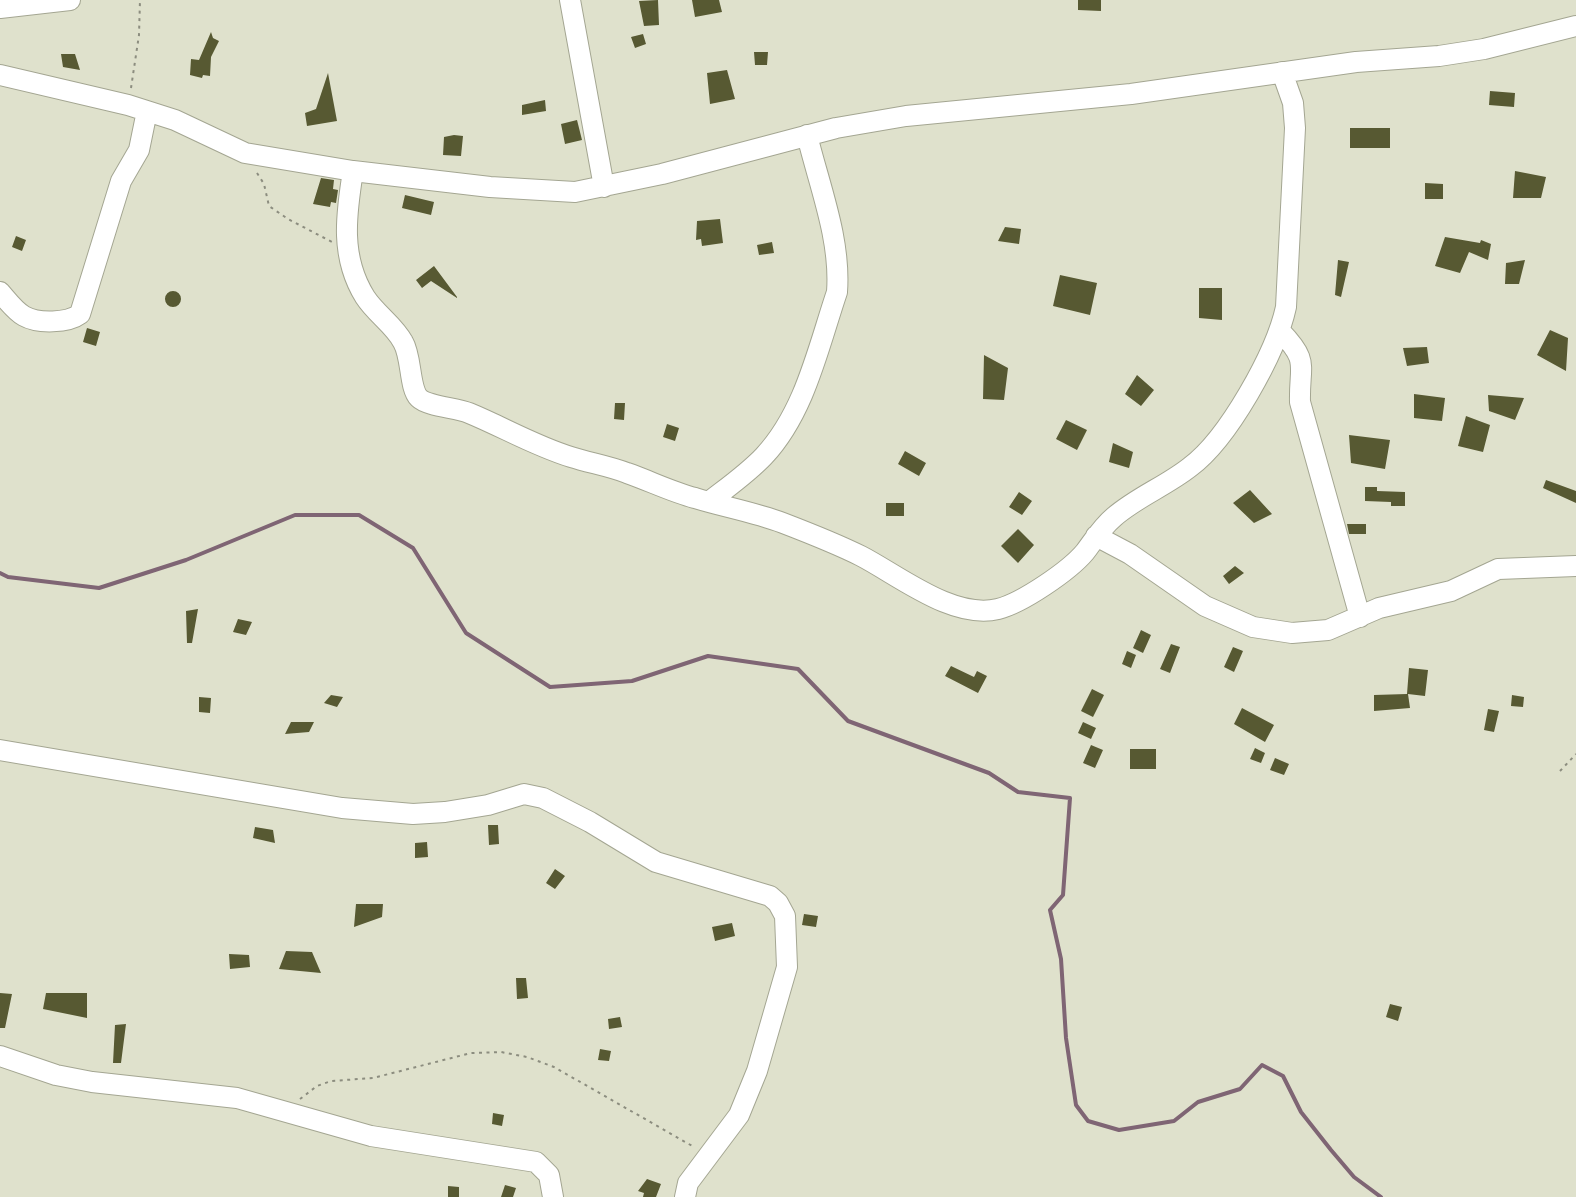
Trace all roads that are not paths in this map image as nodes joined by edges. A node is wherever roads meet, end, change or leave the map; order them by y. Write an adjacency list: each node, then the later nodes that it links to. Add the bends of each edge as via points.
1 (70, 0): 3 (street)
2 (570, 0): 10 (street)
3 (0, 8)
4 (1576, 26): 5 (street, via 1484,49)
5 (1282, 72): 8 (street, via 1131,94 933,112); 12 (street, via 1293,103 1295,128 1286,307)
6 (0, 75): 7 (street)
7 (147, 111): 9 (street, via 176,120 245,153); 11 (street, via 139,150 121,181 80,314 69,321 30,319)
8 (807, 135): 10 (street); 13 (street, via 831,227 837,292 804,393 782,433 763,457)
9 (353, 171): 10 (street, via 545,192); 13 (street, via 346,248 365,297 402,340 417,396 464,411 573,458)
10 (604, 187)
11 (0, 292)
12 (1280, 331): 14 (street, via 1269,356 1210,451 1128,506); 16 (street, via 1298,350 1303,367 1300,402)
13 (710, 501): 14 (street, via 824,539 921,592 981,610 999,609 1067,571)
14 (1096, 536): 16 (street, via 1130,554 1205,606 1253,627 1292,633 1328,630)
15 (1576, 566): 16 (street, via 1498,569 1451,591 1397,603)
16 (1360, 617)
17 (0, 750): 20 (street, via 342,808 413,814 488,805 524,794 543,798 590,822 656,862 770,896 785,916 787,967 740,1115 707,1154 686,1187)
18 (0, 1056): 19 (street, via 56,1075 211,1094 371,1136 536,1162 549,1175)
19 (553, 1197)
20 (685, 1197)

